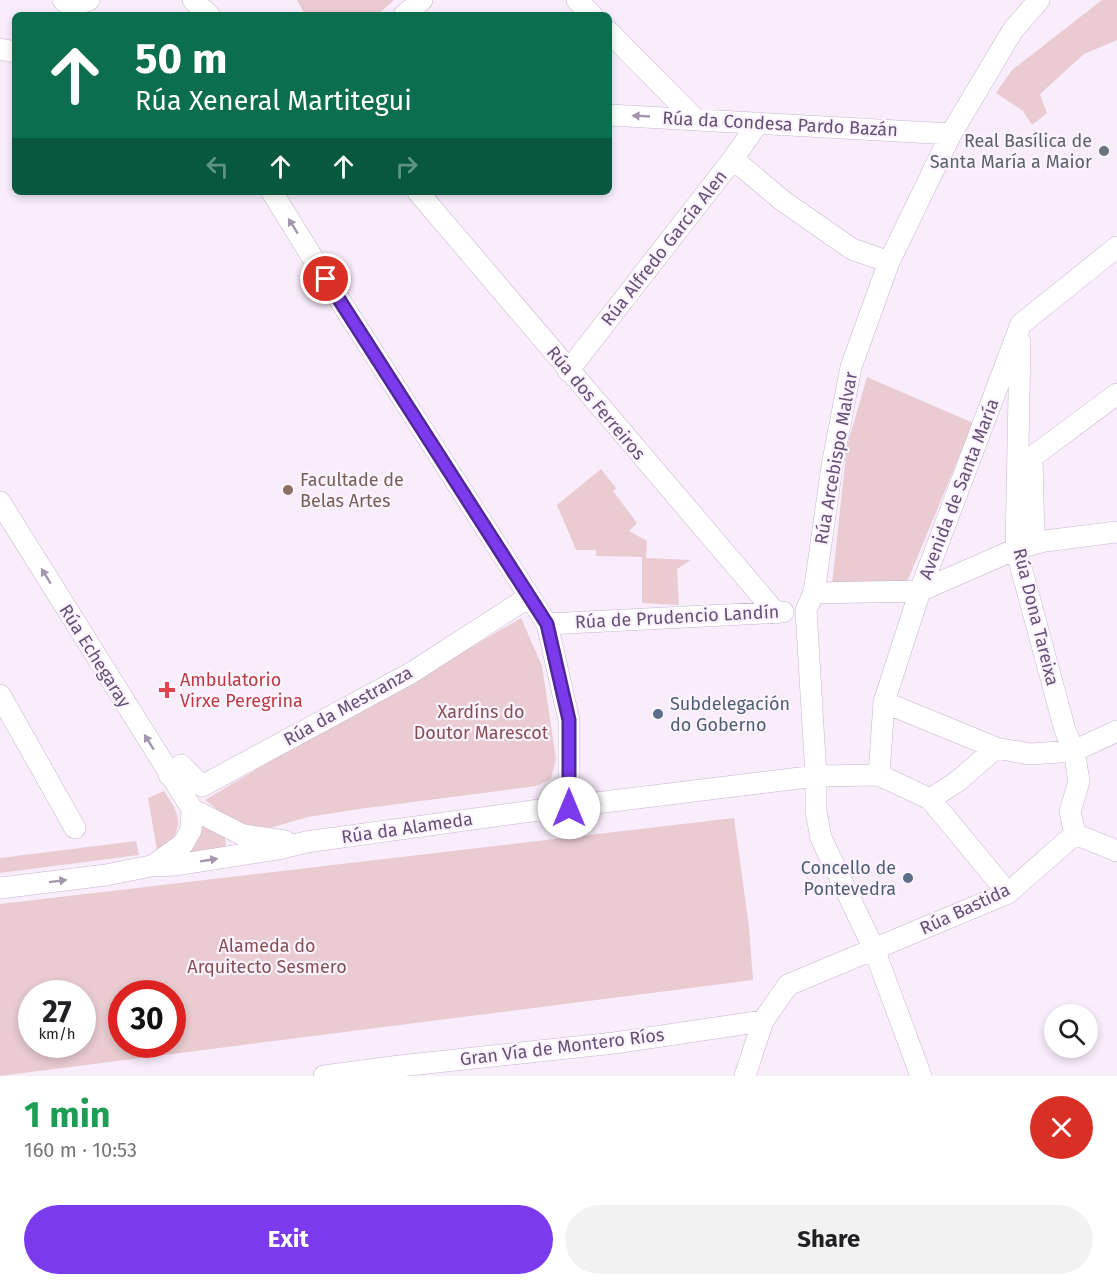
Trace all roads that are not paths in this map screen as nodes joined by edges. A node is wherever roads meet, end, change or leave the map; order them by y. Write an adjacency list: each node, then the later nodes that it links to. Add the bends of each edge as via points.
1 (63, 0): 2 (street, via 71,6)
2 (89, 0)
3 (194, 0): 7 (street)
4 (422, 0): 8 (street)
5 (577, 0): 9 (street)
6 (1038, 0): 14 (street, Rúa Arcebispo Malvar, via 1013,30)
7 (206, 12)
8 (408, 12)
9 (589, 12)
10 (612, 35): 12 (street)
11 (612, 115): 12 (street, Rúa da Condesa Pardo Bazán, one-way to 11)
12 (695, 120): 13 (street, Rúa da Condesa Pardo Bazán)
13 (758, 123): 14 (street, Rúa da Condesa Pardo Bazán); 15 (street, Rúa Alfredo García Alen)
14 (951, 134): 19 (street, Rúa Arcebispo Malvar)
15 (733, 159): 19 (street, via 783,201 852,249); 21 (street, Rúa Alfredo García Alen)
16 (274, 195): 30 (street, one-way to 16)
17 (421, 195): 21 (street, Rúa dos Ferreiros)
18 (1117, 247): 20 (street)
19 (889, 262): 31 (street, Rúa Arcebispo Malvar, via 852,367)
20 (1021, 324): 23 (street, Avenida de Santa María); 24 (street, Rúa Dona Tareixa)
21 (568, 370): 32 (street, Rúa dos Ferreiros)
22 (1117, 394): 25 (street)
23 (993, 398): 24 (street); 29 (street, Avenida de Santa María)
24 (1018, 399): 25 (street, via 1030,399); 28 (street, Rúa Dona Tareixa)
25 (1032, 457): 28 (street)
26 (0, 502): 39 (street, Rúa Echegaray, one-way to 26)
27 (1117, 532): 28 (street)
28 (1025, 547): 29 (street); 38 (street, Rúa Dona Tareixa, via 1065,730)
29 (920, 591): 31 (street, Rúa de Prudencio Landín); 35 (street, Avenida de Santa María)
30 (530, 597): 33 (street); 39 (street, Rúa da Mestranza, via 411,673 202,786 181,765)
31 (810, 602): 32 (street, Rúa de Prudencio Landín); 41 (street, Rúa Arcebispo Malvar)
32 (776, 613): 33 (street, Rúa de Prudencio Landín)
33 (547, 624): 43 (street, via 569,720)
34 (0, 695): 45 (street)
35 (884, 702): 37 (street); 40 (street, Avenida de Santa María)
36 (1115, 735): 38 (street)
37 (996, 748): 38 (street, via 1030,754); 42 (street)
38 (1074, 751): 46 (street, Rúa Dona Tareixa, via 1079,781 1070,812)
39 (169, 775): 44 (street, Rúa Echegaray)
40 (879, 775): 41 (street, Rúa da Alameda); 42 (street)
41 (816, 776): 43 (street, Rúa da Alameda); 52 (street, Rúa Arcebispo Malvar, via 821,838)
42 (930, 799): 51 (street)
43 (569, 808): 47 (street, Rúa da Alameda)
44 (192, 809): 47 (street, Rúa Echegaray, via 243,835); 49 (street, via 191,830 183,844)
45 (75, 828)
46 (1075, 834): 48 (street); 51 (street, Rúa Bastida)
47 (306, 842): 49 (street, Rúa da Alameda, one-way to 47)
48 (1117, 851)
49 (151, 866): 50 (street, Rúa da Alameda, one-way to 49)
50 (0, 888)
51 (1008, 893): 52 (street, Rúa Bastida)
52 (874, 949): 53 (street, Rúa Bastida, via 788,985); 57 (street, Rúa Arcebispo Malvar)
53 (763, 1021): 54 (street, Gran Vía de Montero Ríos); 56 (street, Rúa Bastida)
54 (401, 1071): 55 (street, Gran Vía de Montero Ríos)
55 (324, 1076)
56 (745, 1076)
57 (921, 1076)

